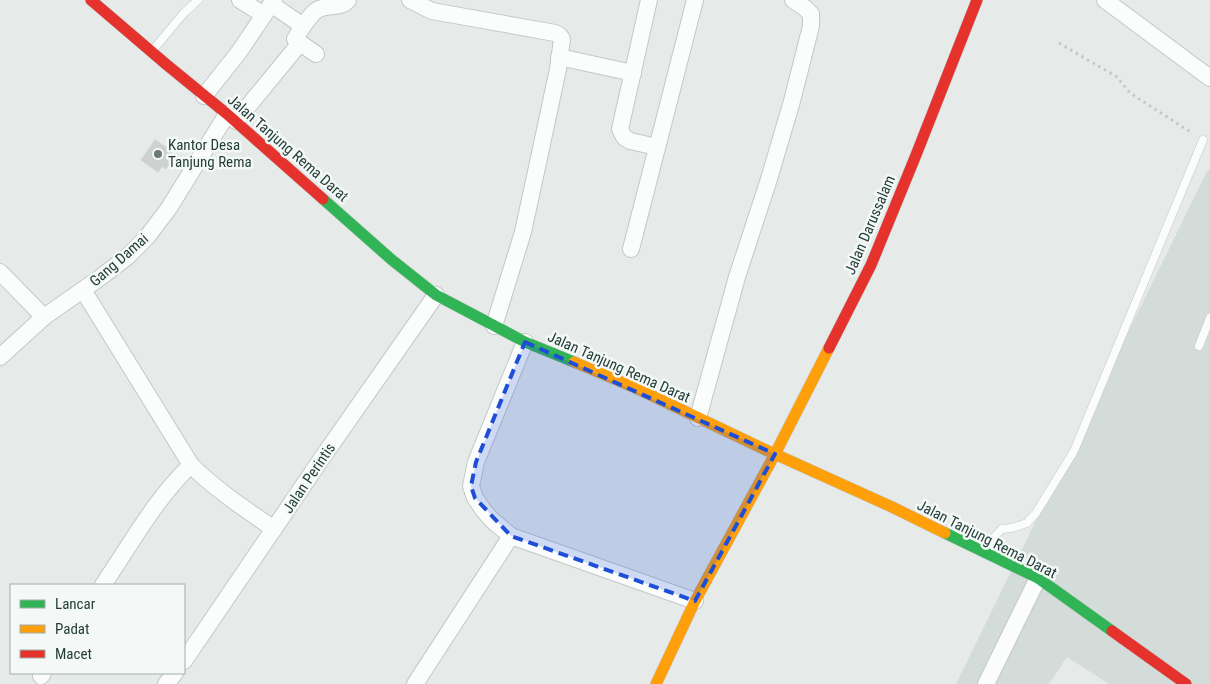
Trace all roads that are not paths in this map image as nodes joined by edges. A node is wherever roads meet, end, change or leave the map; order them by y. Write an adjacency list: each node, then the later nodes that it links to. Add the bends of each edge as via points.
1 (91, 0): 14 (street, Jalan Tanjung Rema Darat)
2 (198, 0): 14 (lane)
3 (240, 0): 11 (street)
4 (348, 0): 12 (street, via 344,4 317,10)
5 (410, 0): 16 (street, via 432,11 559,34 562,39)
6 (648, 0): 17 (street)
7 (695, 0): 22 (street)
8 (793, 0): 33 (street, via 811,14 811,26 769,179 736,277)
9 (977, 0): 34 (street, Jalan Darussalam, via 871,265)
10 (1105, 0): 18 (street)
11 (270, 6): 12 (street); 19 (street)
12 (303, 26): 13 (street, via 295,39)
13 (300, 42): 15 (street); 20 (street, Gang Damai)
14 (151, 52): 19 (street, Jalan Tanjung Rema Darat)
15 (316, 54)
16 (559, 57): 17 (street); 29 (street, via 523,232)
17 (632, 72): 22 (street, via 620,129 630,140)
18 (1210, 78)
19 (204, 96): 20 (street, Jalan Tanjung Rema Darat)
20 (232, 117): 25 (street, Gang Damai, via 147,237 127,257); 26 (street, Jalan Tanjung Rema Darat, via 392,260)
21 (1203, 140): 38 (lane, via 1074,451 1036,513 1027,523 1002,530)
22 (657, 147): 23 (street)
23 (631, 249)
24 (0, 272): 27 (street)
25 (83, 290): 27 (street, Gang Damai); 35 (street)
26 (436, 295): 29 (street, Jalan Tanjung Rema Darat); 36 (street, Jalan Perintis)
27 (44, 317): 32 (street, Gang Damai)
28 (1210, 318): 31 (lane)
29 (494, 326): 30 (street, Jalan Tanjung Rema Darat)
30 (525, 342): 33 (street, Jalan Tanjung Rema Darat, via 636,388); 37 (street, via 476,462 471,486 474,498 484,511)
31 (1199, 346)
32 (0, 357)
33 (698, 418): 34 (street, Jalan Tanjung Rema Darat)
34 (775, 454): 38 (street, Jalan Tanjung Rema Darat); 41 (street, Jalan Darussalam)
35 (191, 465): 36 (street, via 226,496); 40 (street, via 148,516)
36 (274, 529): 42 (street, Jalan Perintis)
37 (511, 536): 41 (street); 45 (street)
38 (986, 553): 39 (street, Jalan Tanjung Rema Darat)
39 (1038, 578): 47 (street); 48 (street, Jalan Tanjung Rema Darat)
40 (104, 584)
41 (695, 601): 46 (street, Jalan Darussalam)
42 (185, 660)
43 (174, 674): 44 (street)
44 (166, 684)
45 (415, 684)
46 (656, 684)
47 (986, 684)
48 (1186, 684)

